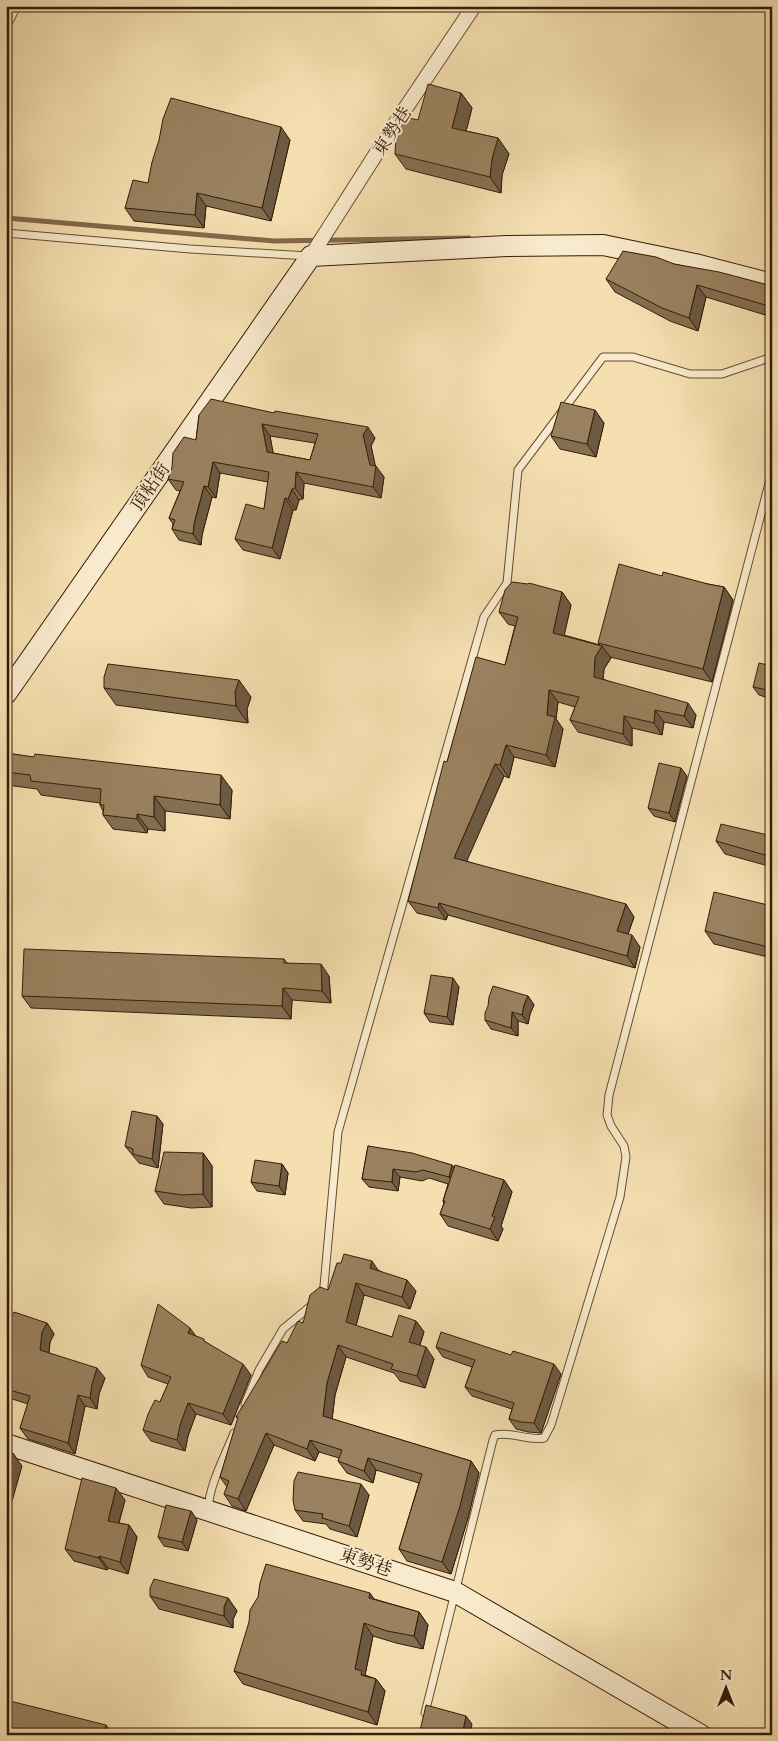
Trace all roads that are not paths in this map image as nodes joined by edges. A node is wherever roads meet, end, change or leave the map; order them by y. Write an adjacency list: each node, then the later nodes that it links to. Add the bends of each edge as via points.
1 (13, 6): 3 (street)
2 (474, 6): 5 (street, 東勢巷)
3 (6, 20)
4 (6, 234): 5 (lane)
5 (311, 256): 6 (street, via 507,246 603,245); 9 (street, 頂粘街)
6 (772, 284)
7 (772, 357): 10 (lane, via 722,374 690,374 633,357 603,357 518,470 507,583 484,617 338,1132 323,1297 283,1329 259,1370)
8 (772, 472): 14 (lane, via 609,1095 607,1115 624,1146 626,1157 620,1197 551,1425 544,1438 504,1433 496,1435 493,1440)
9 (6, 694)
10 (241, 1416)
11 (237, 1425): 13 (lane, via 208,1500)
12 (6, 1444): 13 (street, 東勢巷)
13 (208, 1510): 14 (street, 東勢巷)
14 (455, 1592): 15 (lane); 16 (street, 東勢巷)
15 (422, 1725)
16 (701, 1735)

